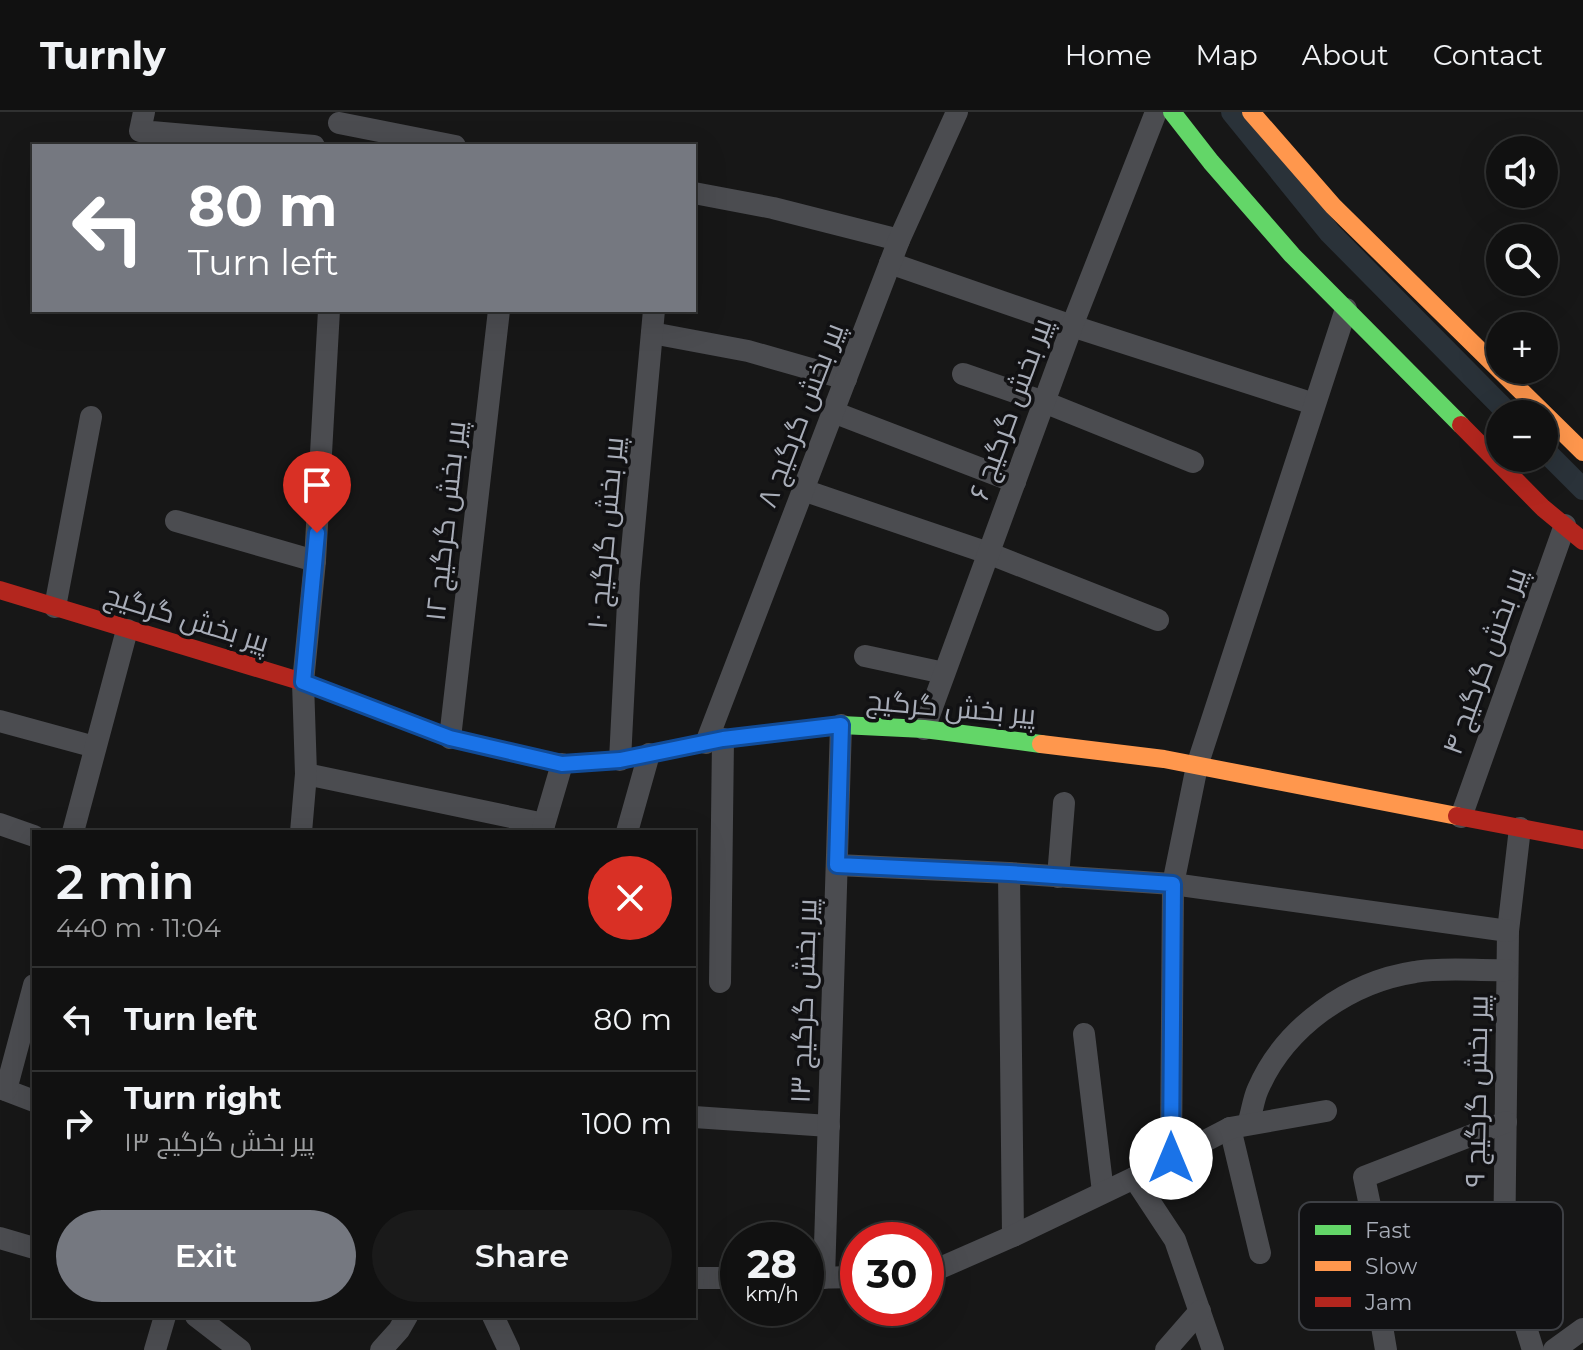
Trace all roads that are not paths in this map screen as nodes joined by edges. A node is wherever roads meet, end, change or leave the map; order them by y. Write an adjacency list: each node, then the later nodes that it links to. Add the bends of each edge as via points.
1 (144, 112): 7 (street, via 140,131)
2 (1156, 112): 16 (street, پیر بخش گرگیج ۶)
3 (1172, 112): 12 (street, via 1292,255)
4 (1251, 112): 24 (street, via 1333,206)
5 (951, 114): 10 (street, پیر بخش گرگیج ۸)
6 (339, 127): 8 (street)
7 (291, 144)
8 (443, 144)
9 (696, 193): 10 (street)
10 (899, 240): 11 (street, پیر بخش گرگیج ۸)
11 (890, 263): 16 (street); 19 (street, پیر بخش گرگیج ۸)
12 (1346, 309): 21 (street); 29 (street)
13 (329, 312): 32 (street)
14 (499, 312): 43 (street, پیر بخش گرگیج ۱۲)
15 (654, 312): 17 (street, پیر بخش گرگیج ۱۰)
16 (1072, 326): 20 (street, پیر بخش گرگیج ۶); 21 (street)
17 (652, 333): 19 (street, via 748,351); 47 (street, پیر بخش گرگیج ۱۰, via 629,583)
18 (963, 374): 20 (street)
19 (846, 379): 22 (street, پیر بخش گرگیج ۸)
20 (1044, 402): 25 (street); 26 (street, پیر بخش گرگیج ۶)
21 (1314, 404): 49 (street)
22 (833, 412): 26 (street); 27 (street, پیر بخش گرگیج ۸)
23 (91, 417): 34 (street)
24 (1583, 452)
25 (1193, 462)
26 (1015, 482): 31 (street, پیر بخش گرگیج ۶)
27 (803, 490): 31 (street); 44 (street, پیر بخش گرگیج ۸)
28 (176, 521): 32 (street)
29 (1565, 525): 30 (street); 52 (street, پیر بخش گرگیج ۴)
30 (1583, 541)
31 (988, 553): 35 (street); 38 (street, پیر بخش گرگیج ۶)
32 (315, 561): 39 (street)
33 (0, 590): 34 (street, پیر بخش گرگیج)
34 (55, 607): 36 (street, پیر بخش گرگیج)
35 (1158, 620)
36 (127, 630): 39 (street, پیر بخش گرگیج); 45 (street)
37 (865, 656): 38 (street)
38 (944, 673): 42 (street, پیر بخش گرگیج ۶)
39 (303, 682): 43 (street, پیر بخش گرگیج); 50 (street)
40 (0, 721): 45 (street)
41 (841, 725): 42 (street, پیر بخش گرگیج); 44 (street, پیر بخش گرگیج); 61 (street, پیر بخش گرگیج ۱۳)
42 (924, 729): 49 (street, پیر بخش گرگیج)
43 (450, 738): 48 (street, پیر بخش گرگیج)
44 (714, 741): 46 (street, پیر بخش گرگیج); 67 (street)
45 (95, 747): 56 (street)
46 (649, 754): 47 (street, پیر بخش گرگیج); 58 (street)
47 (620, 760): 48 (street, پیر بخش گرگیج)
48 (562, 764): 54 (street)
49 (1197, 766): 52 (street, پیر بخش گرگیج); 64 (street)
50 (306, 774): 54 (street); 57 (street)
51 (1064, 803): 63 (street)
52 (1461, 817): 55 (street, پیر بخش گرگیج)
53 (0, 824): 59 (street)
54 (543, 828)
55 (1520, 828): 60 (street, پیر بخش گرگیج); 65 (street, پیر بخش گرگیج ۹)
56 (74, 830)
57 (301, 830)
58 (628, 830)
59 (32, 835)
60 (1583, 840)
61 (837, 865): 62 (street); 75 (street, پیر بخش گرگیج ۱۳)
62 (1009, 873): 63 (street); 83 (street)
63 (1058, 877): 64 (street)
64 (1173, 884): 65 (street); 77 (street)
65 (1508, 931): 66 (street, پیر بخش گرگیج ۹)
66 (1507, 970): 74 (street, پیر بخش گرگیج ۹); 76 (street, via 1419,971 1384,978 1320,1010 1284,1045)
67 (720, 982)
68 (32, 992): 70 (street)
69 (1084, 1034): 79 (street)
70 (3, 1089): 71 (street)
71 (32, 1100)
72 (1326, 1111): 76 (street)
73 (696, 1117): 75 (street)
74 (1506, 1122): 80 (street, via 1364,1177); 81 (street, پیر بخش گرگیج ۹)
75 (829, 1126): 82 (street, پیر بخش گرگیج ۱۳)
76 (1239, 1126): 77 (street); 86 (street)
77 (1171, 1158): 78 (street)
78 (1134, 1178): 79 (street); 90 (street, via 1175,1240)
79 (1103, 1192): 83 (street)
80 (1369, 1202)
81 (1505, 1202)
82 (820, 1222)
83 (1013, 1236): 87 (street)
84 (0, 1238): 85 (street)
85 (32, 1247)
86 (1260, 1253)
87 (944, 1266)
88 (696, 1278): 89 (street)
89 (720, 1278)
90 (1200, 1311): 102 (street); 103 (street)
91 (164, 1318): 98 (street)
92 (199, 1318): 99 (street)
93 (406, 1318): 100 (street)
94 (494, 1318): 101 (street)
95 (1583, 1329): 106 (street)
96 (1383, 1330): 104 (street)
97 (1527, 1330): 105 (street, پیر بخش گرگیج ۹)
98 (155, 1350)
99 (240, 1350)
100 (381, 1350)
101 (509, 1350)
102 (1166, 1350)
103 (1213, 1350)
104 (1386, 1350)
105 (1533, 1350)
106 (1554, 1350)

